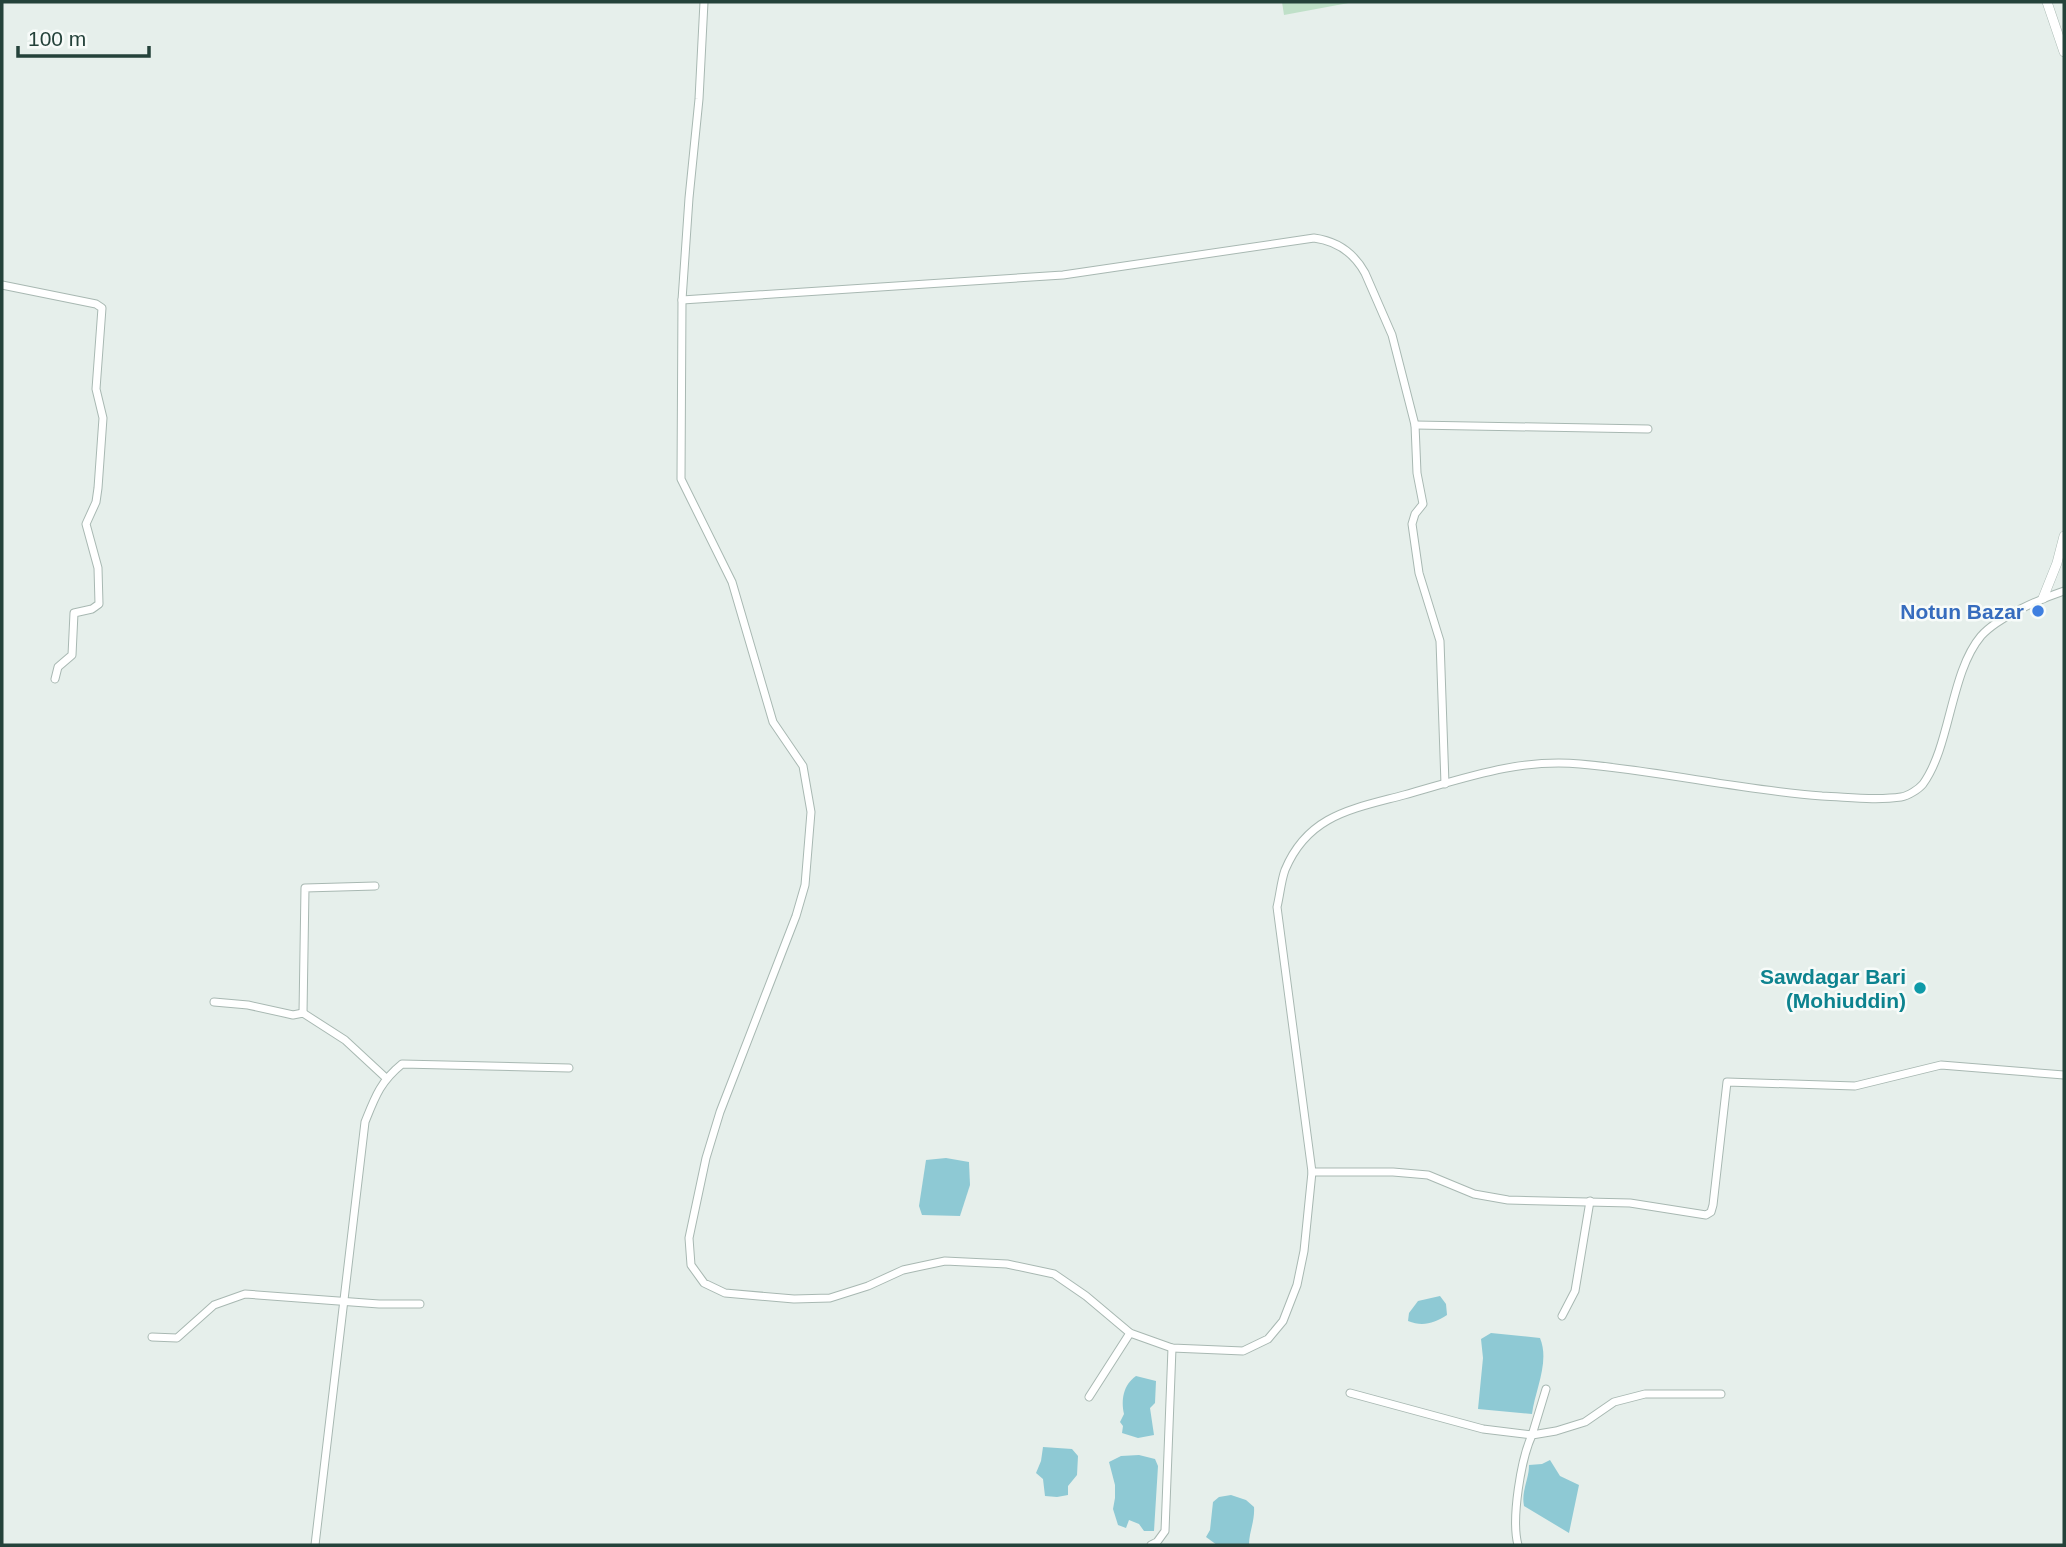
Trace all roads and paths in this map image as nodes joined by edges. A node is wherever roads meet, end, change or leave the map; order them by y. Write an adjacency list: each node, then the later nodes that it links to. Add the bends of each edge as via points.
1 (704, 2): 5 (street)
2 (2047, 2): 3 (street)
3 (2064, 51)
4 (2, 285): 11 (street, via 102,308 96,388 103,418 96,502 86,524 98,568 100,604 74,613 72,655 58,667)
5 (682, 300): 6 (street, via 1063,275 1314,238 1326,240 1360,263 1365,273 1392,335); 24 (street, via 681,480 732,582 773,722 803,766 811,811 804,885 796,916 706,1158 689,1238 691,1265 704,1283 725,1293 794,1299 830,1298 903,1270 946,1261 1007,1264 1055,1274)
6 (1415, 425): 7 (street); 12 (street, via 1423,504 1413,519 1413,534 1419,573 1440,641)
7 (1648, 429)
8 (2064, 536): 10 (street)
9 (2064, 591): 10 (street)
10 (2043, 598): 12 (street, via 2015,612 1975,644 1923,785 1904,797 1788,793 1580,764 1508,766)
11 (55, 679)
12 (1445, 784): 19 (street, via 1341,813 1315,827 1299,843 1284,872 1278,907)
13 (375, 886): 15 (street, via 305,888)
14 (214, 1002): 15 (street)
15 (303, 1013): 18 (street, via 345,1040)
16 (569, 1068): 18 (street, via 402,1064)
17 (2064, 1075): 20 (street, via 1941,1065 1855,1086 1727,1082 1711,1212)
18 (386, 1078): 21 (street, via 365,1122)
19 (1312, 1172): 20 (street, via 1428,1175 1474,1194 1508,1200); 26 (street, via 1304,1251 1283,1321 1268,1339 1243,1351)
20 (1590, 1201): 23 (street, via 1575,1291)
21 (344, 1301): 22 (street); 25 (street, via 245,1294 214,1305 177,1338); 32 (street)
22 (420, 1304)
23 (1562, 1316)
24 (1130, 1333): 26 (street); 30 (street)
25 (152, 1337)
26 (1172, 1348): 33 (street, via 1165,1531)
27 (1546, 1389): 31 (street)
28 (1350, 1393): 31 (street, via 1483,1429)
29 (1721, 1394): 31 (street, via 1645,1394 1614,1402 1586,1422)
30 (1089, 1397)
31 (1532, 1435): 34 (street, via 1516,1508)
32 (315, 1545)
33 (1151, 1545)
34 (1518, 1545)

